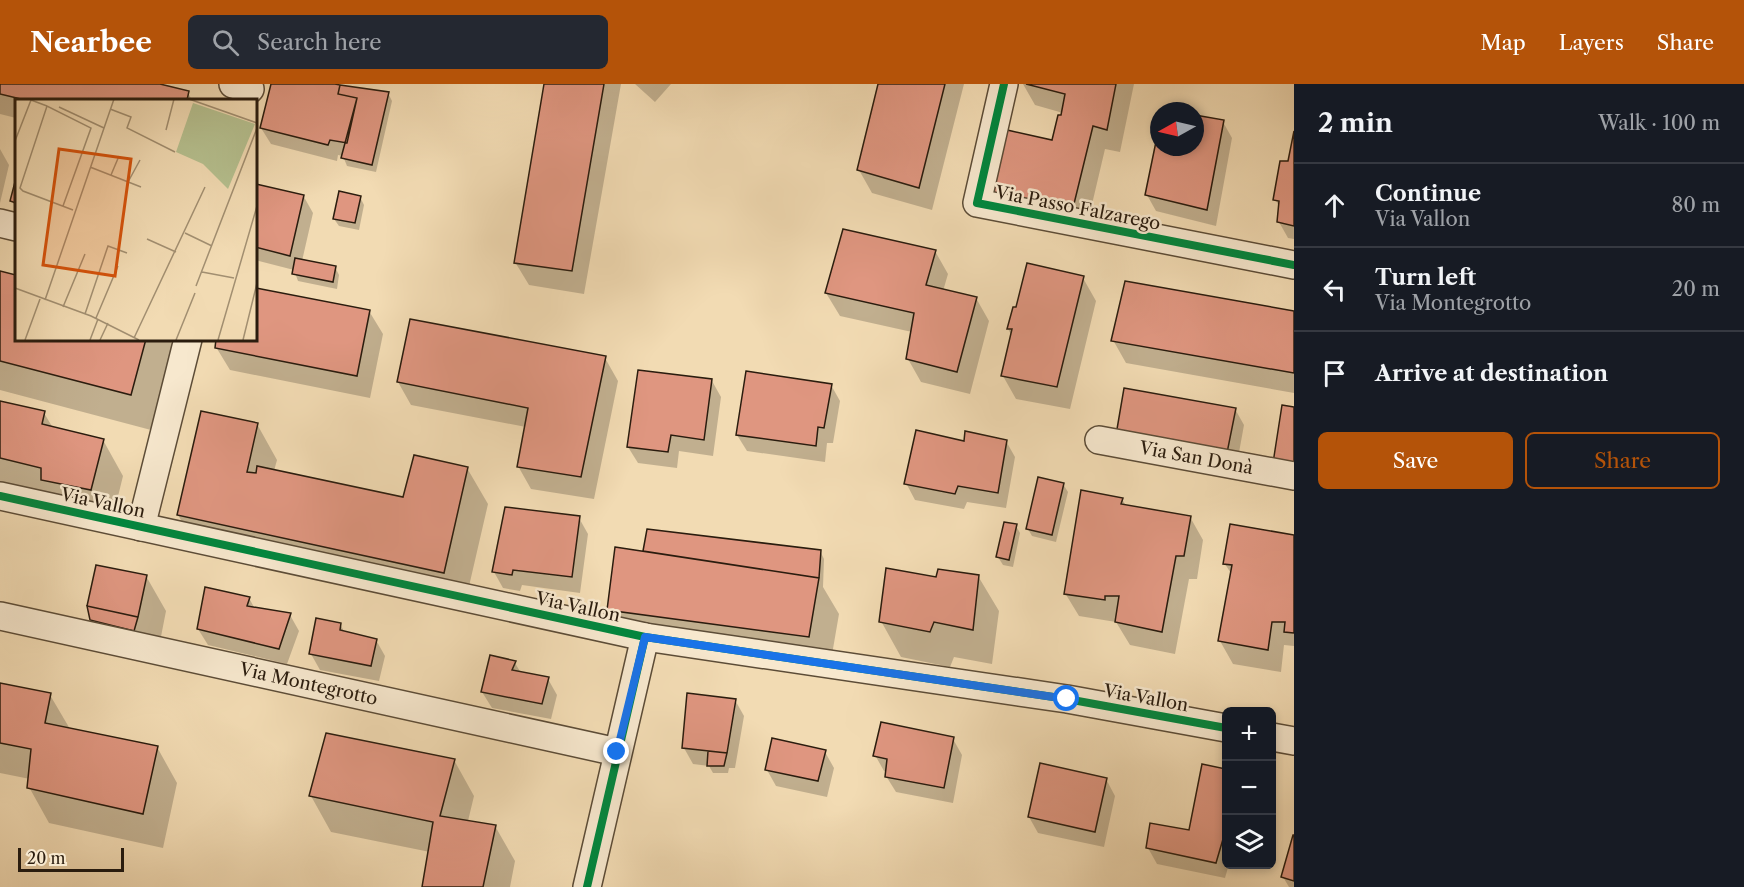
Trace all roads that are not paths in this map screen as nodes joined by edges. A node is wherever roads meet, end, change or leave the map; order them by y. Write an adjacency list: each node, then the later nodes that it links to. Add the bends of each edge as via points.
1 (1004, 84): 4 (street, Via Passo Falzarego, via 977,204)
2 (0, 223): 3 (street)
3 (15, 227)
4 (1294, 265)
5 (188, 340): 9 (street)
6 (1099, 440): 7 (street, Via San Donà)
7 (1294, 476)
8 (0, 496): 9 (street, Via Vallon)
9 (141, 527): 11 (street, Via Vallon)
10 (0, 616): 15 (street, Via Montegrotto)
11 (645, 637): 12 (street, Via Vallon, via 1067,699); 15 (street)
12 (1222, 727)
13 (1276, 738): 14 (street)
14 (1294, 741)
15 (617, 752): 16 (street)
16 (587, 887)

